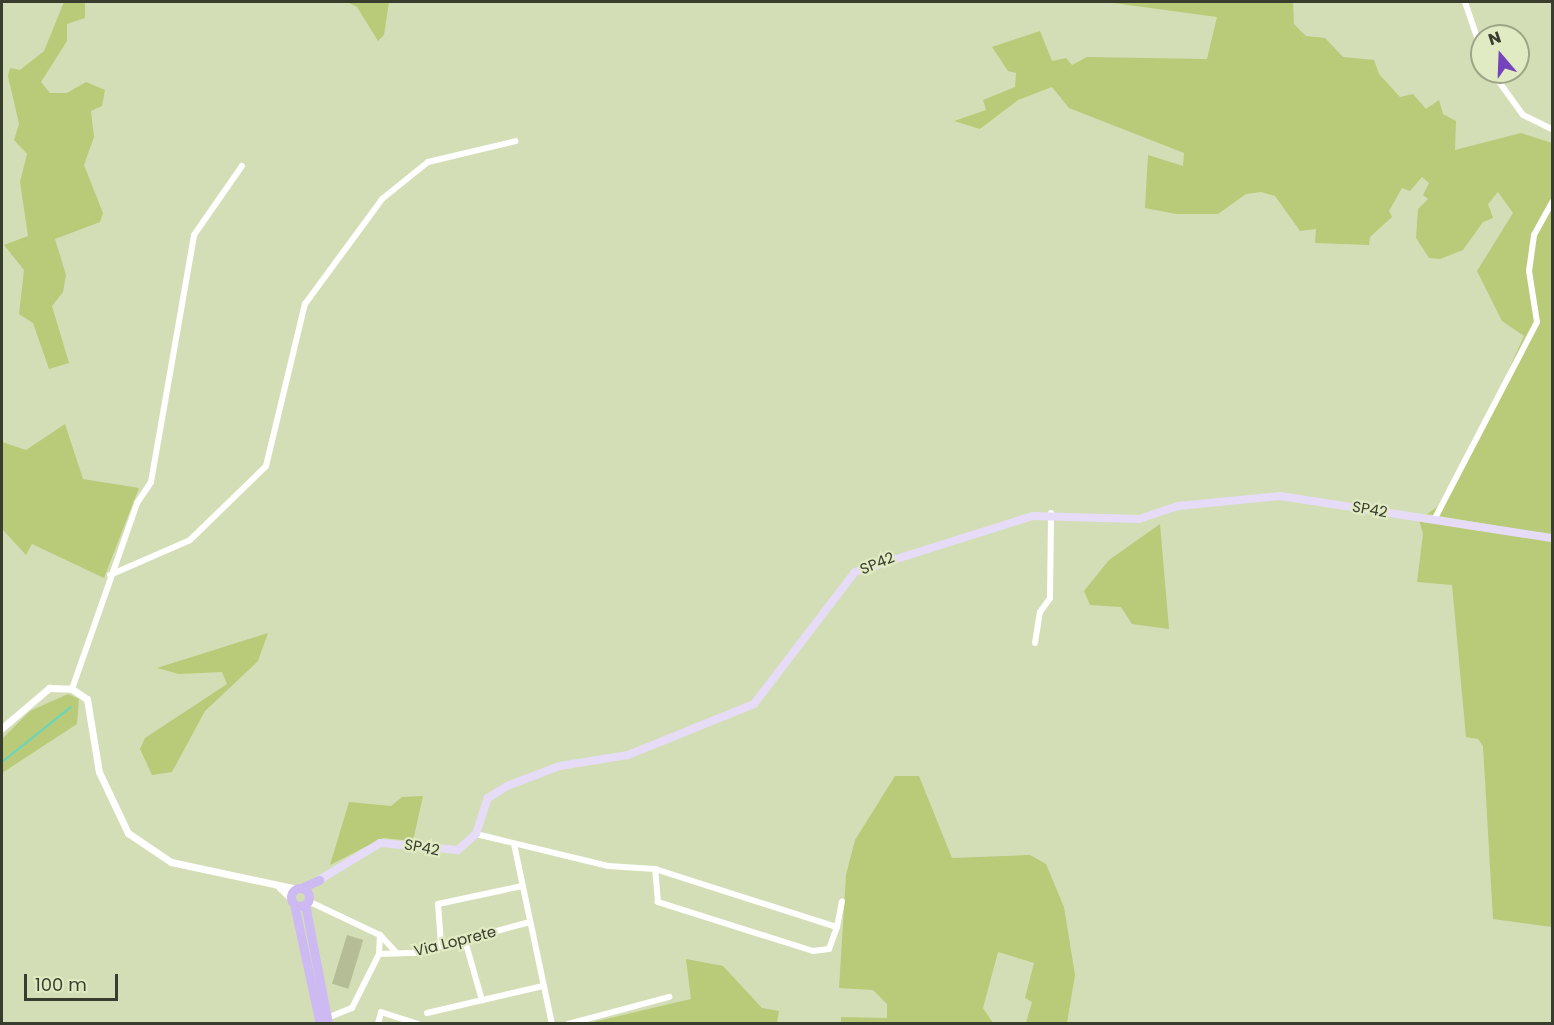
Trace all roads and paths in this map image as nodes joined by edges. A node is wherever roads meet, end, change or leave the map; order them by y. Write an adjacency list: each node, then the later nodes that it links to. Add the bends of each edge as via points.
1 (1465, 2): 2 (street)
2 (1472, 24)
3 (1501, 84): 4 (street, via 1524,115)
4 (1552, 129)
5 (516, 141): 11 (street, via 428,162 382,199 305,304 266,465 190,540)
6 (242, 166): 11 (street, via 194,235 151,482 137,503)
7 (1552, 202): 9 (street, via 1534,235 1530,262 1536,322)
8 (1051, 513): 9 (main road, SP42 / SP42, via 1129,520 1178,506 1280,496); 12 (street, via 1050,598 1040,612); 15 (main road, SP42 / SP42, via 868,565 842,582 791,661 754,704 628,755 560,766 507,786 488,798)
9 (1434, 520): 10 (main road, SP42 / SP42)
10 (1552, 538)
11 (110, 575): 13 (street)
12 (1035, 643)
13 (72, 689): 14 (street, via 49,688); 19 (street, via 87,699 99,772 128,833 171,862)
14 (2, 728)
15 (476, 834): 16 (street); 18 (main road, SP42 / SP42, via 466,846 444,852 380,843)
16 (514, 844): 17 (street, via 608,866); 20 (street)
17 (655, 869): 26 (street); 26 (street, via 658,902 813,951 829,949)
18 (319, 880): 21 (main road, SP42 / SP42); 22 (main road, SP42 / SP42)
19 (277, 886): 21 (street); 23 (street)
20 (522, 886): 25 (street); 29 (street, via 438,904)
21 (299, 889): 22 (main road); 23 (main road)
22 (308, 900): 23 (main road); 27 (street); 36 (main road)
23 (293, 901): 36 (main road)
24 (842, 901): 26 (street)
25 (530, 922): 28 (street, Via Loprete); 32 (street)
26 (837, 927)
27 (380, 935): 30 (street); 31 (street)
28 (464, 937): 29 (street, Via Loprete); 34 (street)
29 (441, 944): 30 (street, Via Loprete)
30 (397, 953): 31 (street, Via Loprete)
31 (379, 954): 36 (street, via 352,1008)
32 (543, 986): 34 (street); 39 (street)
33 (669, 997): 40 (street)
34 (482, 1000): 35 (street)
35 (427, 1013)
36 (325, 1022)
37 (378, 1023): 38 (street, via 381,1012)
38 (418, 1023)
39 (552, 1023)
40 (568, 1023)

